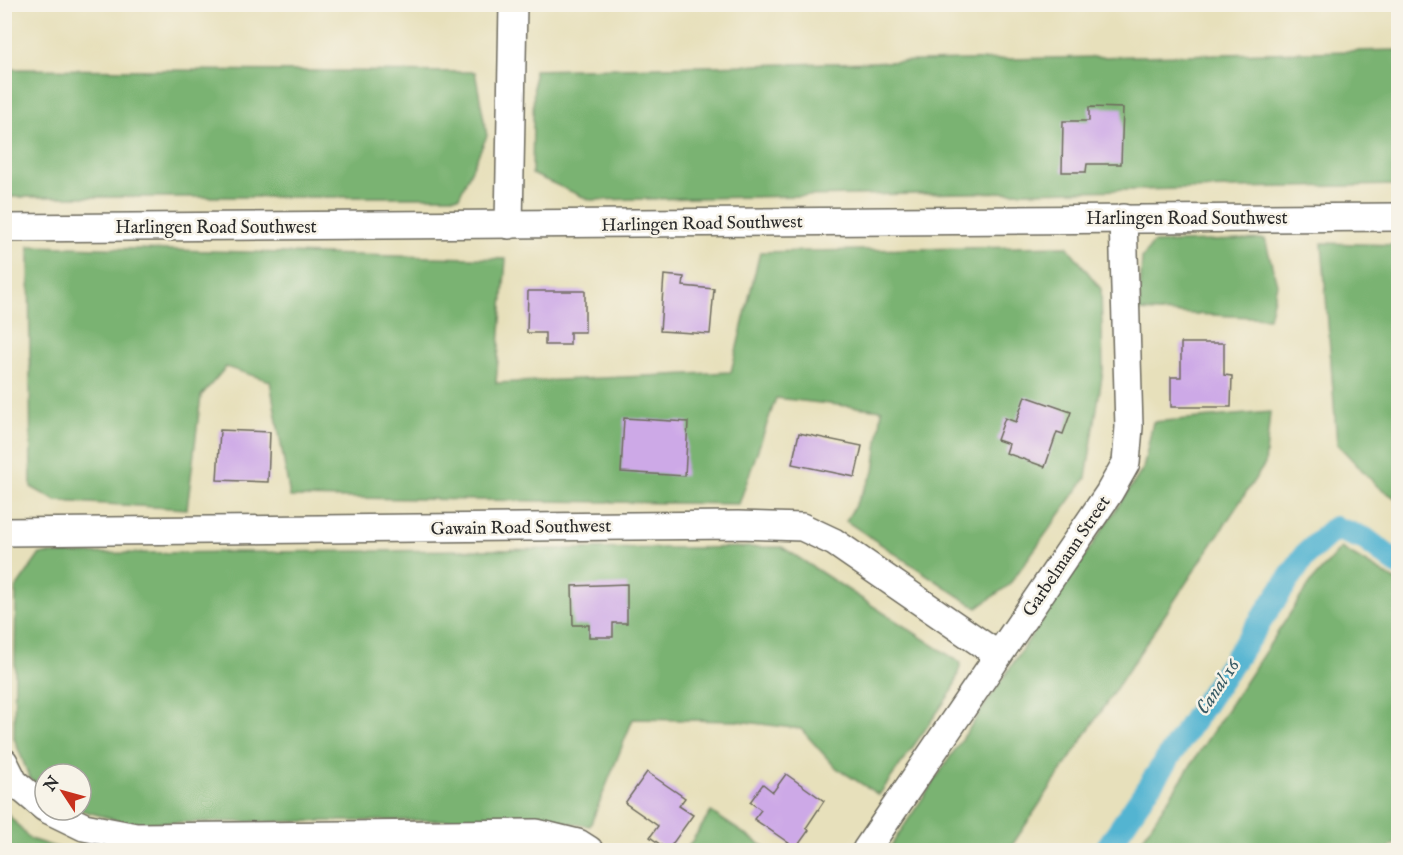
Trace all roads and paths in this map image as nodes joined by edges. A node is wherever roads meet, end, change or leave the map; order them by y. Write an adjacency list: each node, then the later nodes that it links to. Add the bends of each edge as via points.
1 (513, 4): 4 (street)
2 (1398, 217): 3 (street, Harlingen Road Southwest)
3 (1123, 218): 4 (street, Harlingen Road Southwest); 7 (street, Garbelmann Street, via 1130,426 1126,463)
4 (509, 225): 5 (street, Harlingen Road Southwest)
5 (4, 228)
6 (4, 532): 7 (street, Gawain Road Southwest, via 802,527 834,543)
7 (998, 655): 12 (street, Garbelmann Street)
8 (4, 762): 9 (street, via 14,782)
9 (33, 798)
10 (74, 822): 11 (street, via 136,837 537,833 578,843)
11 (589, 850)
12 (866, 850)

